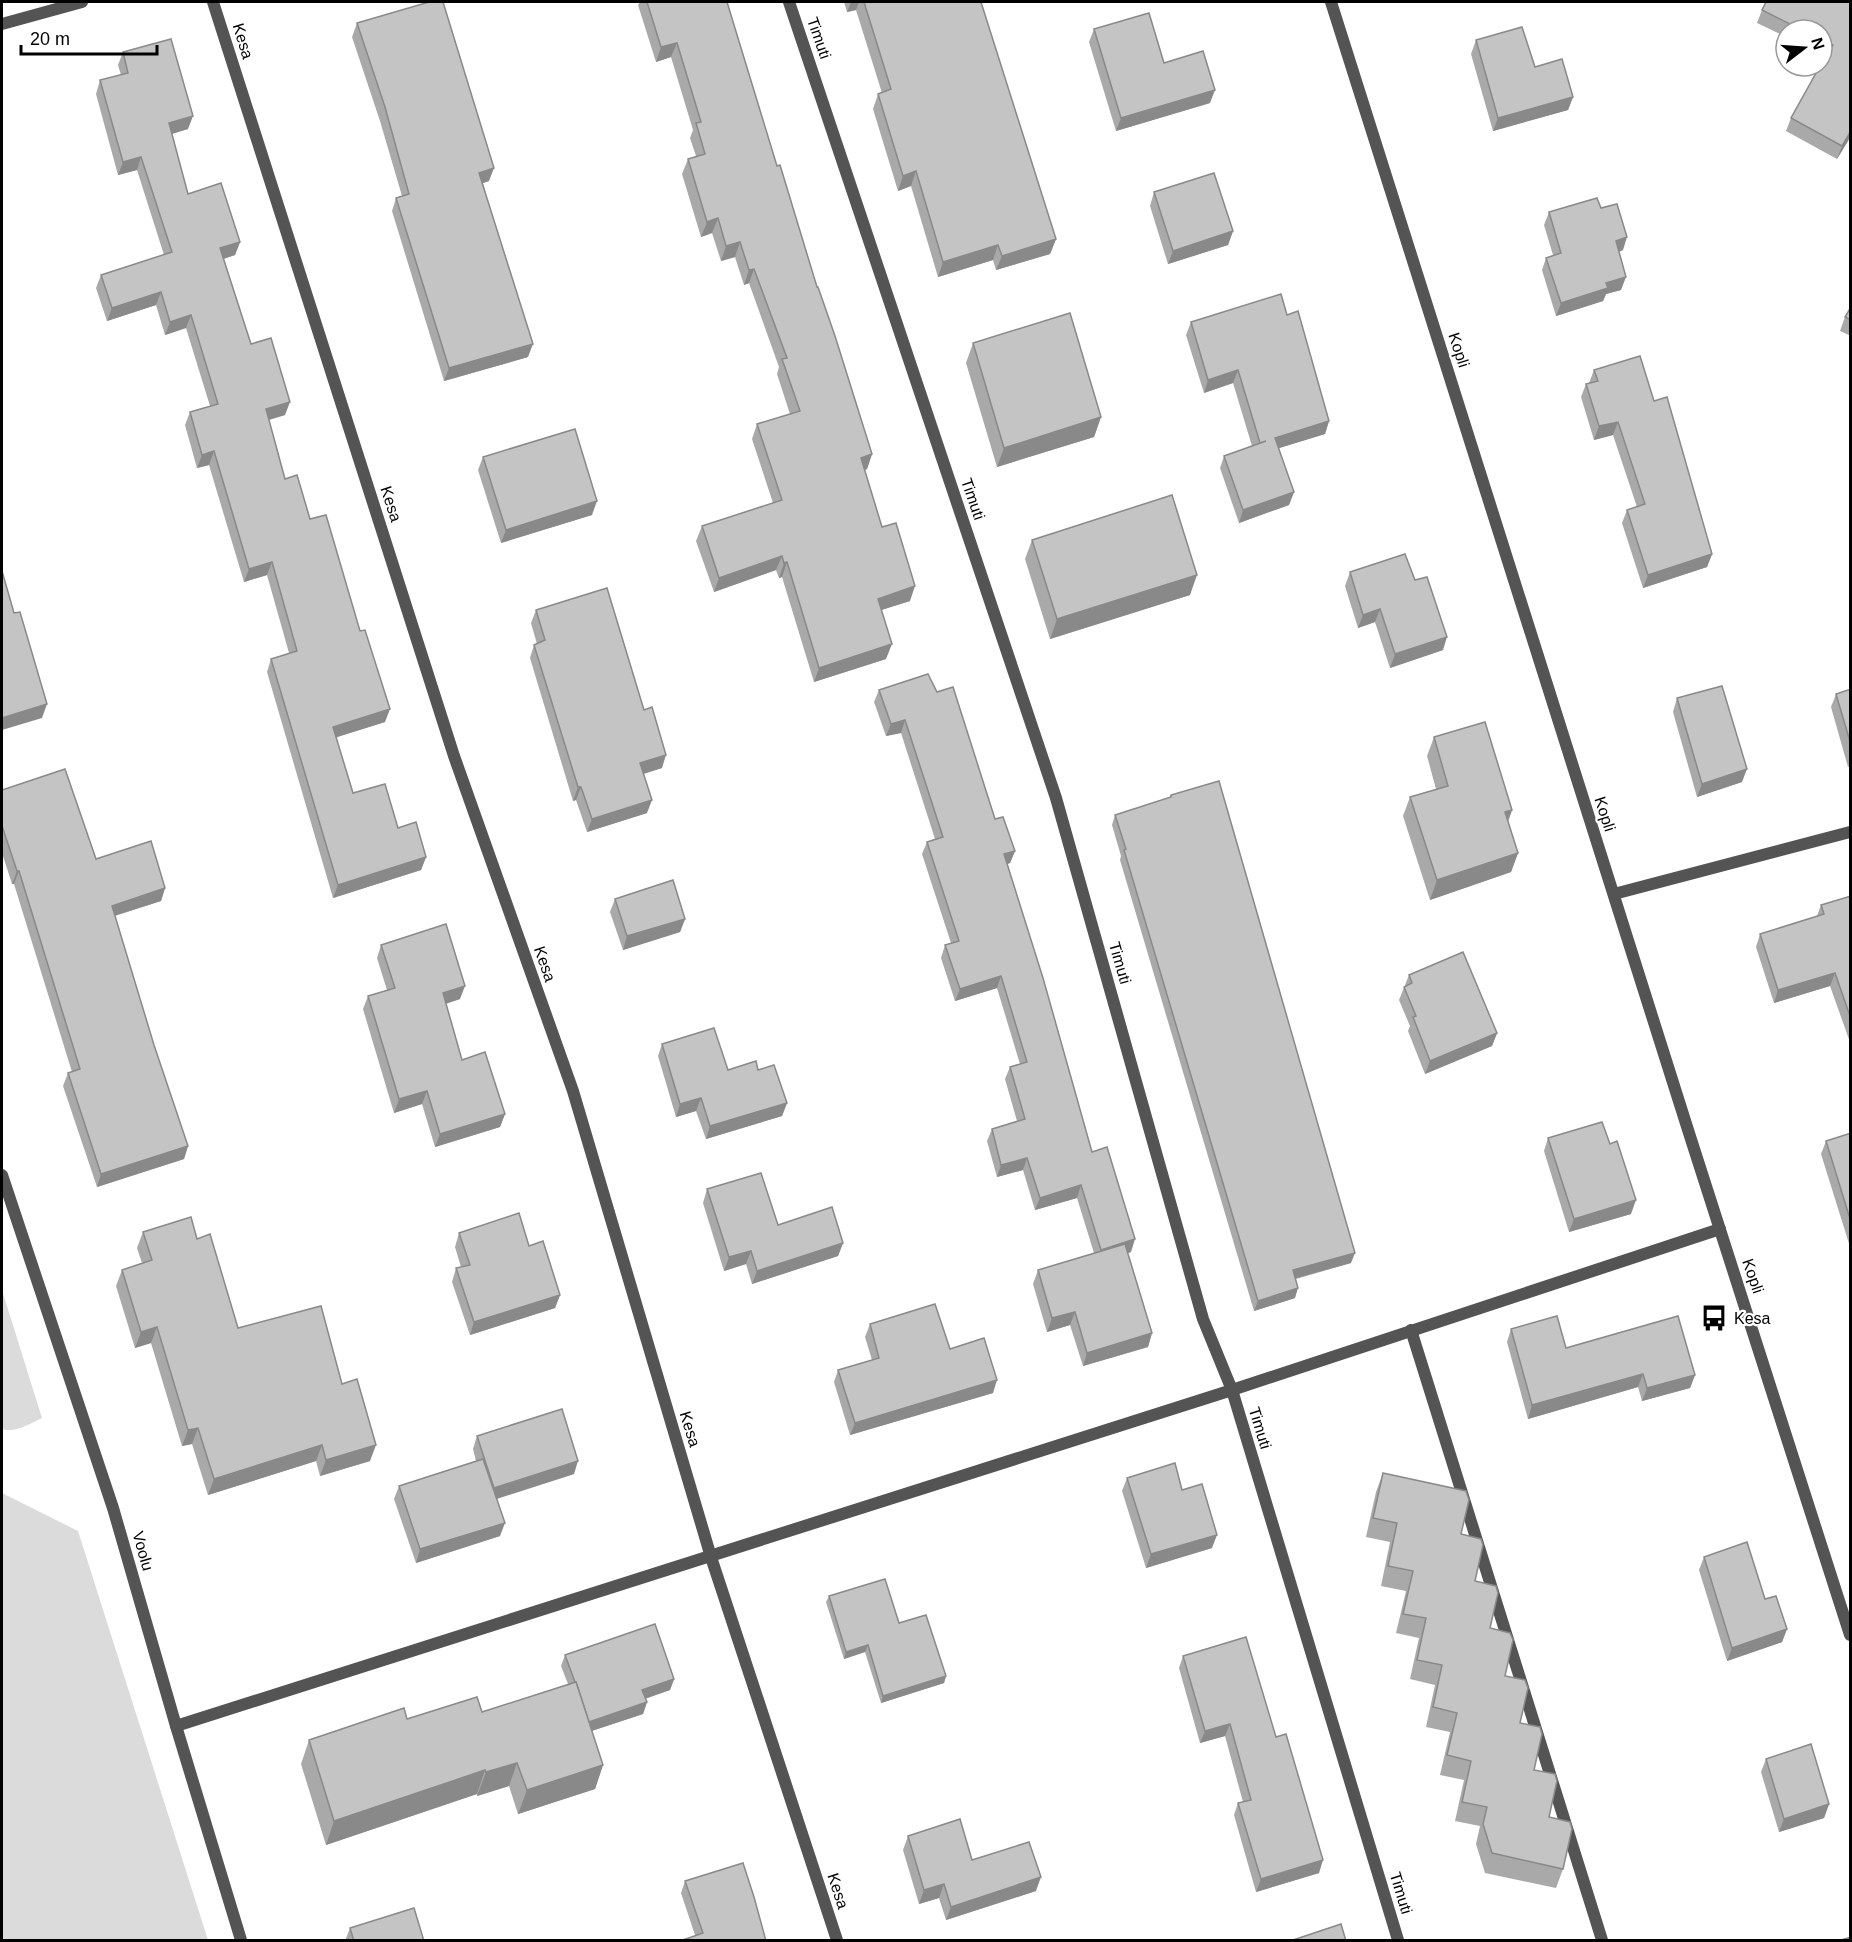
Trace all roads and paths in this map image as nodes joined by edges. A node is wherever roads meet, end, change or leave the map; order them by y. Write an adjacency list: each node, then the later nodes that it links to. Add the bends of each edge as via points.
1 (82, 2): 5 (street)
2 (213, 2): 12 (street, Kesa, via 454,756 573,1092)
3 (789, 2): 11 (street, Timuti, via 1056,798 1203,1319)
4 (1331, 2): 7 (street, Kopli)
5 (2, 24)
6 (1851, 832): 7 (street)
7 (1614, 894): 9 (street, Kopli)
8 (2, 1174): 14 (street, Voolu, via 113,1508)
9 (1720, 1229): 10 (street); 13 (street, Kopli)
10 (1411, 1330): 11 (street); 18 (street)
11 (1232, 1390): 12 (street); 17 (street, Timuti)
12 (711, 1557): 14 (street); 16 (street, Kesa)
13 (1851, 1635)
14 (176, 1726): 15 (street, Voolu)
15 (241, 1941)
16 (837, 1941)
17 (1398, 1941)
18 (1602, 1941)

